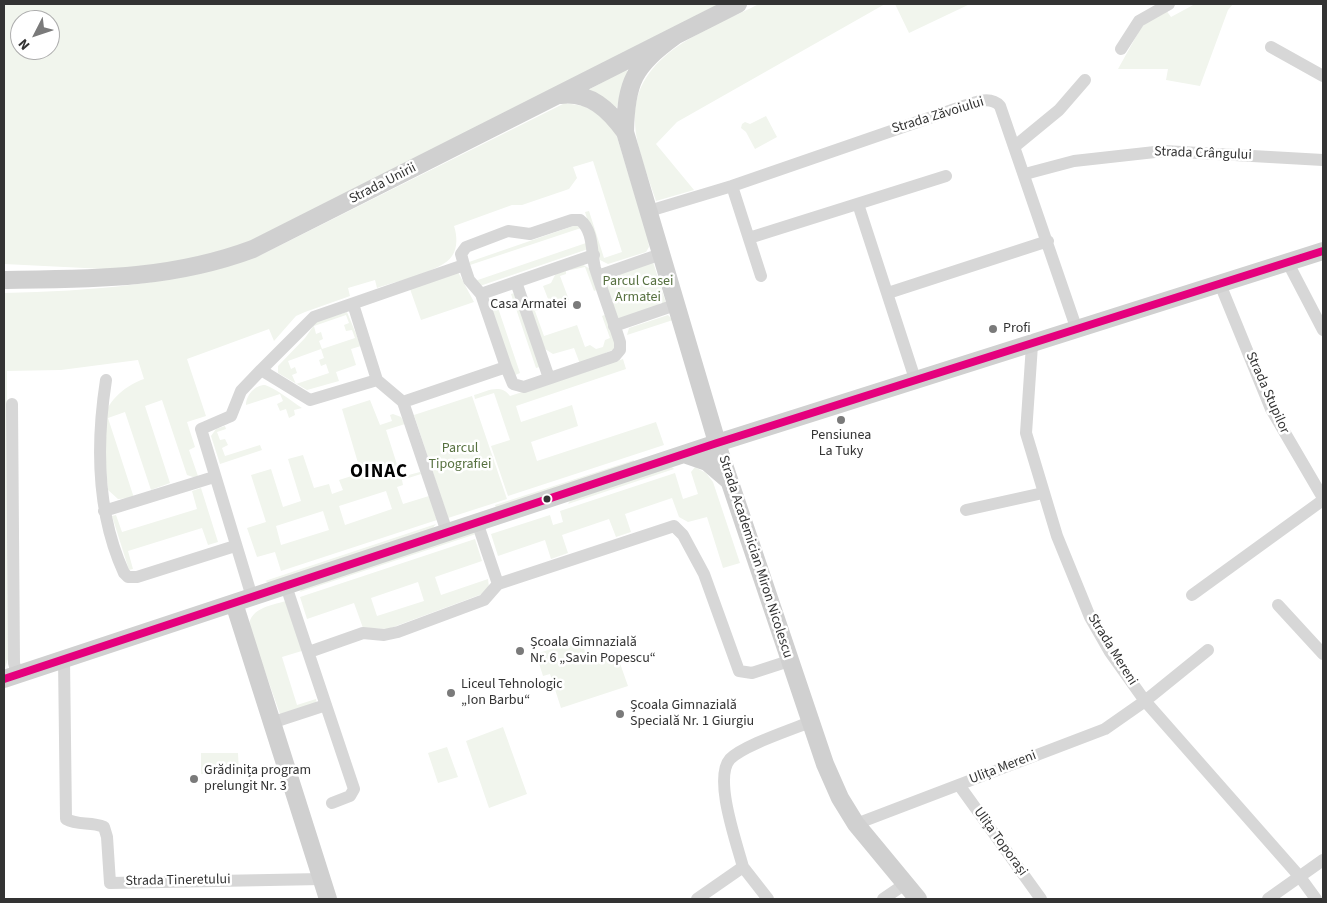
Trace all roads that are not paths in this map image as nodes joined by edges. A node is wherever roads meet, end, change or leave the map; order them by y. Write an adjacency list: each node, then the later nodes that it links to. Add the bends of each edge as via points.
1 (738, 4): 3 (main road, Strada Unirii)
2 (1167, 4): 5 (street, via 1139,21)
3 (675, 36): 8 (main road, Strada Unirii); 9 (main road, Strada Academician Miron Nicolescu, via 645,60 636,73 627,100)
4 (1270, 47): 6 (street)
5 (1121, 49)
6 (1323, 76)
7 (1085, 80): 10 (street, via 1059,110)
8 (557, 96): 9 (main road, Strada Academician Miron Nicolescu, via 573,94 593,100 613,116); 26 (main road, Strada Unirii, via 276,238 236,255 140,276)
9 (625, 132): 16 (main road, Strada Academician Miron Nicolescu)
10 (1014, 147): 12 (street, Strada Zăvoiului); 14 (street, Strada Zăvoiului, via 1000,106 986,100)
11 (1323, 160): 12 (street, Strada Crângului, via 1164,151 1074,161)
12 (1025, 174): 18 (street, Strada Zăvoiului)
13 (946, 176): 15 (street)
14 (732, 186): 16 (street, Strada Zăvoiului); 17 (street)
15 (858, 204): 17 (street); 29 (street)
16 (649, 211): 20 (main road, Strada Academician Miron Nicolescu)
17 (749, 238): 25 (street)
18 (1048, 241): 29 (street); 34 (street, Strada Zăvoiului)
19 (1323, 251): 22 (main road)
20 (661, 254): 24 (street); 32 (main road, Strada Academician Miron Nicolescu)
21 (594, 255): 23 (street, via 584,224 576,220 530,234 508,230 466,247 461,254); 24 (street); 27 (street)
22 (1288, 263): 28 (main road); 35 (street)
23 (464, 265): 30 (street, via 469,280); 31 (street)
24 (598, 276): 33 (street)
25 (761, 276)
26 (4, 280)
27 (516, 282): 30 (street); 39 (street)
28 (1220, 284): 34 (main road); 50 (street, Strada Stupilor, via 1271,409)
29 (888, 293): 42 (street)
30 (481, 294): 37 (street)
31 (353, 304): 38 (street, via 313,318); 41 (street)
32 (675, 306): 33 (street); 45 (main road, Strada Academician Miron Nicolescu)
33 (614, 326): 39 (street, via 620,345 617,354)
34 (1077, 330): 36 (main road)
35 (1323, 330)
36 (1032, 345): 42 (main road); 49 (street, Strada Mereni, via 1025,424)
37 (506, 366): 39 (street, via 516,386 524,387); 43 (street)
38 (261, 370): 41 (street, via 313,400); 47 (street, via 241,391 232,416 200,429)
39 (549, 378)
40 (106, 380): 52 (street, via 101,418)
41 (377, 380): 43 (street)
42 (916, 382): 45 (main road)
43 (403, 402): 54 (street)
44 (12, 404): 67 (street, via 14,663)
45 (717, 443): 46 (main road); 48 (main road, Strada Academician Miron Nicolescu)
46 (684, 454): 48 (main road, via 712,466); 53 (main road)
47 (214, 477): 52 (street); 55 (street)
48 (729, 481): 66 (main road, Strada Academician Miron Nicolescu)
49 (1043, 493): 51 (street); 68 (street, Strada Mereni, via 1069,570 1090,617)
50 (1323, 499): 58 (street)
51 (966, 510)
52 (104, 511): 55 (street, via 123,571 131,578)
53 (478, 522): 54 (main road); 56 (street)
54 (447, 532): 57 (main road)
55 (235, 546): 59 (street)
56 (498, 584): 63 (street, via 484,600 398,632 384,635 363,633); 66 (street, via 674,526 683,535 704,574 739,671 752,673)
57 (286, 586): 59 (main road); 63 (street)
58 (1192, 595)
59 (252, 597): 60 (main road)
60 (234, 603): 65 (main road); 71 (main road)
61 (1278, 605): 64 (street)
62 (1208, 650): 68 (street, Ulița Mereni)
63 (309, 652): 69 (street)
64 (1323, 654)
65 (64, 659): 67 (main road); 78 (street, Strada Tineretului, via 66,819 104,827 110,883)
66 (790, 661): 70 (main road, Strada Academician Miron Nicolescu)
67 (10, 676)
68 (1145, 701): 72 (street, Ulița Mereni, via 1105,729); 77 (street, Strada Mereni)
69 (326, 705): 71 (street); 73 (street, via 354,789 350,796)
70 (810, 722): 74 (main road, Strada Academician Miron Nicolescu, via 832,781); 76 (street, via 741,752 725,767 724,792)
71 (271, 723): 78 (main road)
72 (959, 785): 74 (street, Ulița Mereni); 85 (street, Ulița Toporași)
73 (332, 803)
74 (856, 824): 79 (main road, Strada Academician Miron Nicolescu)
75 (1323, 860): 77 (street)
76 (743, 867): 81 (street); 82 (street)
77 (1300, 877): 86 (street); 87 (street, Strada Mereni)
78 (322, 879): 80 (main road)
79 (905, 884): 83 (street); 84 (main road, Strada Academician Miron Nicolescu)
80 (328, 899)
81 (697, 899)
82 (768, 899)
83 (883, 899)
84 (918, 899)
85 (1041, 899)
86 (1268, 899)
87 (1316, 899)

